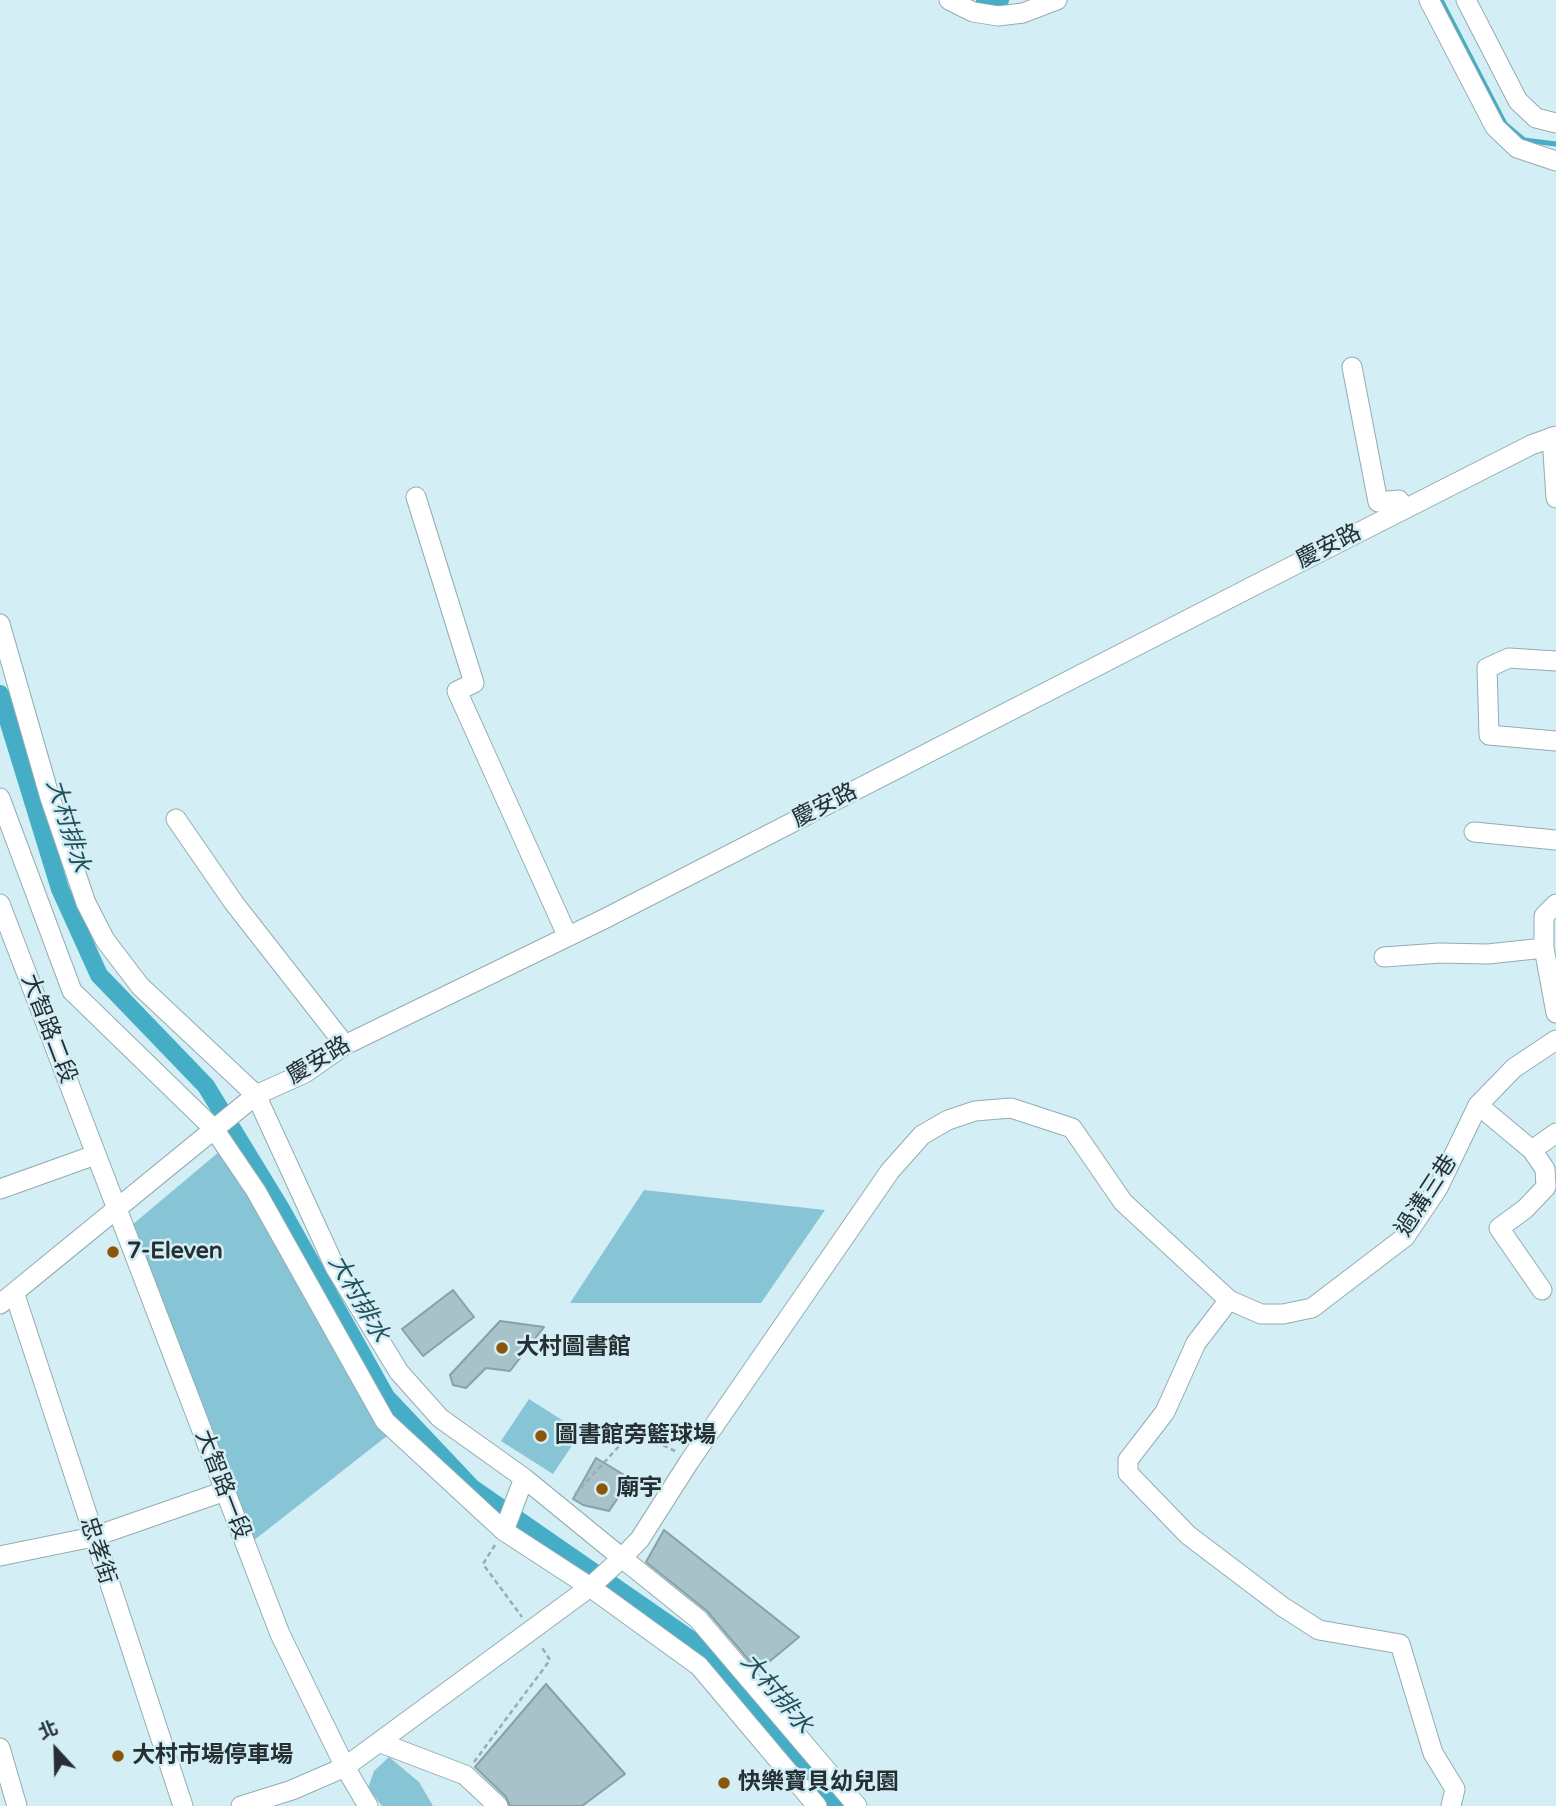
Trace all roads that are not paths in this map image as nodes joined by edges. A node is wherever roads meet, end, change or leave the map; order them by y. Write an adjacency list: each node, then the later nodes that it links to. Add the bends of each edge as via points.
1 (949, 0): 2 (street, via 973,12 998,16 1023,13)
2 (1057, 0)
3 (1429, 0): 6 (street, via 1495,127 1517,148)
4 (1466, 0): 5 (street, via 1518,101 1536,118)
5 (1556, 123)
6 (1556, 161)
7 (1352, 367): 11 (street, via 1378,502 1399,500)
8 (1554, 437): 10 (street); 11 (street, 慶安路)
9 (416, 497): 21 (street, via 474,683 457,691)
10 (1556, 498)
11 (1398, 512): 21 (street, 慶安路)
12 (0, 624): 27 (street, via 50,797 86,903 105,940 140,986)
13 (1556, 661): 14 (street, via 1509,658 1487,668 1489,735)
14 (1556, 741)
15 (0, 798): 29 (street, via 72,991)
16 (176, 819): 26 (street, via 234,904)
17 (1474, 832): 18 (street)
18 (1556, 840)
19 (0, 904): 32 (street, 大智路二段)
20 (1556, 904): 22 (street, via 1544,916)
21 (567, 935): 26 (street, 慶安路)
22 (1544, 948): 23 (street); 24 (street)
23 (1384, 957)
24 (1556, 1013)
25 (1556, 1040): 28 (street, 過溝三巷, via 1514,1068)
26 (345, 1045): 27 (street, 慶安路, via 305,1073)
27 (250, 1101): 29 (street, 慶安路); 38 (street, via 335,1267 399,1372 440,1418)
28 (1478, 1105): 31 (street); 37 (street, 過溝三巷, via 1438,1188 1405,1237 1367,1268 1312,1308 1261,1314)
29 (217, 1126): 34 (street, 慶安路); 40 (street, via 385,1421)
30 (1556, 1133): 31 (street)
31 (1532, 1150): 35 (street, via 1545,1170 1546,1187 1499,1228)
32 (96, 1155): 33 (street); 34 (street, 大智路一段)
33 (0, 1189)
34 (117, 1210): 36 (street, 慶安路); 39 (street, 大智路一段)
35 (1542, 1290)
36 (7, 1299): 41 (street, 忠孝街)
37 (1230, 1300): 43 (street, 過溝三巷, via 1123,1202 1072,1128 1011,1108 975,1111 948,1120 906,1149 640,1539); 55 (street, via 1196,1343 1165,1412 1128,1460 1128,1473 1188,1535 1319,1630 1400,1644 1433,1753 1455,1789)
38 (524, 1478): 40 (street); 43 (street)
39 (225, 1491): 41 (street); 47 (street, 大智路一段, via 280,1634)
40 (504, 1531): 44 (street)
41 (93, 1537): 42 (street); 49 (street, 忠孝街)
42 (0, 1556)
43 (622, 1558): 44 (street, 過溝三巷); 54 (street, via 698,1619)
44 (590, 1587): 45 (street, 過溝三巷); 53 (street, via 699,1667)
45 (381, 1743): 47 (street, 過溝三巷); 52 (street, via 465,1775)
46 (0, 1748): 48 (street)
47 (345, 1767): 50 (street, 過溝三巷); 51 (street, 大智路一段)
48 (17, 1806)
49 (183, 1806)
50 (241, 1806)
51 (368, 1806)
52 (498, 1806)
53 (817, 1806)
54 (858, 1806)
55 (1451, 1806)

